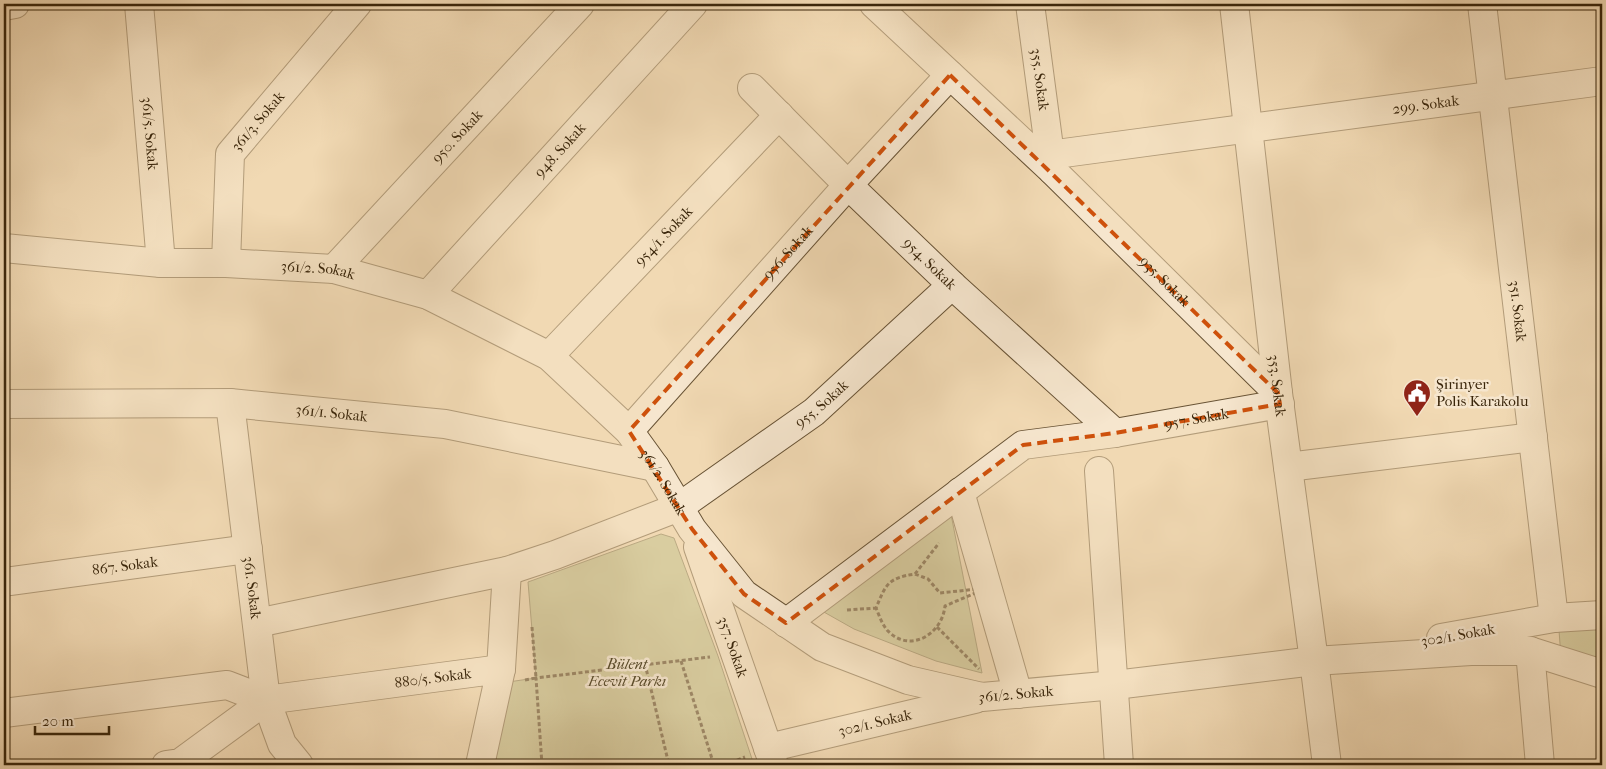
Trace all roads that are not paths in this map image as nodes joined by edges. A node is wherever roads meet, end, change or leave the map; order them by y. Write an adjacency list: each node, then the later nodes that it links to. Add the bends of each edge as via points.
1 (15, 4): 10 (street)
2 (139, 4): 21 (street, 361/5. Sokak)
3 (357, 4): 22 (street, 361/3. Sokak, via 230,154)
4 (580, 4): 23 (street, 950. Sokak)
5 (693, 4): 25 (street, 948. Sokak)
6 (874, 4): 12 (street, 935. Sokak)
7 (1012, 4): 11 (street)
8 (1234, 4): 17 (street, 353. Sokak)
9 (1482, 4): 15 (street, 351. Sokak)
10 (4, 6)
11 (1031, 14): 18 (street, 355. Sokak)
12 (950, 76): 18 (street, 935. Sokak); 19 (street, 956. Sokak)
13 (1602, 81): 15 (street, 299. Sokak)
14 (752, 88): 16 (street, 954. Sokak)
15 (1493, 96): 17 (street, 299. Sokak); 32 (street, 351. Sokak)
16 (779, 115): 19 (street, 954. Sokak); 26 (street, 954/1. Sokak)
17 (1248, 128): 18 (street, 299. Sokak); 27 (street, 353. Sokak)
18 (1050, 163): 27 (street, 935. Sokak)
19 (848, 185): 24 (street, 954. Sokak); 30 (street, 956. Sokak)
20 (4, 248): 21 (street, 361/2. Sokak)
21 (161, 263): 22 (street, 361/2. Sokak)
22 (226, 263): 23 (street, 361/2. Sokak)
23 (334, 269): 25 (street, 361/2. Sokak)
24 (952, 285): 31 (street, 954. Sokak); 37 (street, 955. Sokak, via 814,412)
25 (428, 295): 26 (street, 361/2. Sokak)
26 (549, 356): 30 (street, 361/2. Sokak)
27 (1279, 398): 31 (street, 957. Sokak); 33 (street, 353. Sokak)
28 (230, 403): 29 (street, 361/1. Sokak); 34 (street, 361/1. Sokak, via 445,424); 38 (street, 361. Sokak)
29 (4, 404)
30 (629, 431): 34 (street, 361/2. Sokak)
31 (1115, 434): 36 (street, 957. Sokak, via 1022,445)
32 (1533, 437): 33 (street, via 1413,460); 42 (street, 351. Sokak)
33 (1288, 467): 46 (street, 353. Sokak)
34 (654, 468): 37 (street, 361/2. Sokak)
35 (1099, 471): 49 (street)
36 (960, 492): 43 (street, 957. Sokak); 50 (street, via 987,588)
37 (686, 518): 39 (street, 955. Sokak); 43 (street, 361/2. Sokak, via 744,594); 53 (street, 357. Sokak)
38 (248, 549): 40 (street, 867. Sokak); 44 (street, 361. Sokak)
39 (507, 571): 44 (street, 955. Sokak); 48 (street)
40 (4, 582)
41 (1602, 615): 42 (street, 302/1. Sokak)
42 (1554, 618): 46 (street, 302/1. Sokak)
43 (786, 622): 50 (street, 361/2. Sokak, via 822,647 908,680)
44 (257, 623): 51 (street, 361. Sokak)
45 (1530, 651): 46 (street, via 1471,651); 47 (street); 59 (street)
46 (1314, 661): 49 (street, 361/2. Sokak); 58 (street, 353. Sokak)
47 (1602, 674)
48 (509, 675): 51 (street, 880/5. Sokak); 56 (street)
49 (1115, 685): 50 (street, 361/2. Sokak); 57 (street)
50 (1002, 695): 53 (street, 302/1. Sokak)
51 (266, 700): 52 (street, via 227,685); 54 (street, via 180,763); 55 (street, 361. Sokak, via 282,744)
52 (4, 713)
53 (764, 756)
54 (166, 765)
55 (298, 765)
56 (480, 765)
57 (1119, 765)
58 (1327, 765)
59 (1540, 765)

